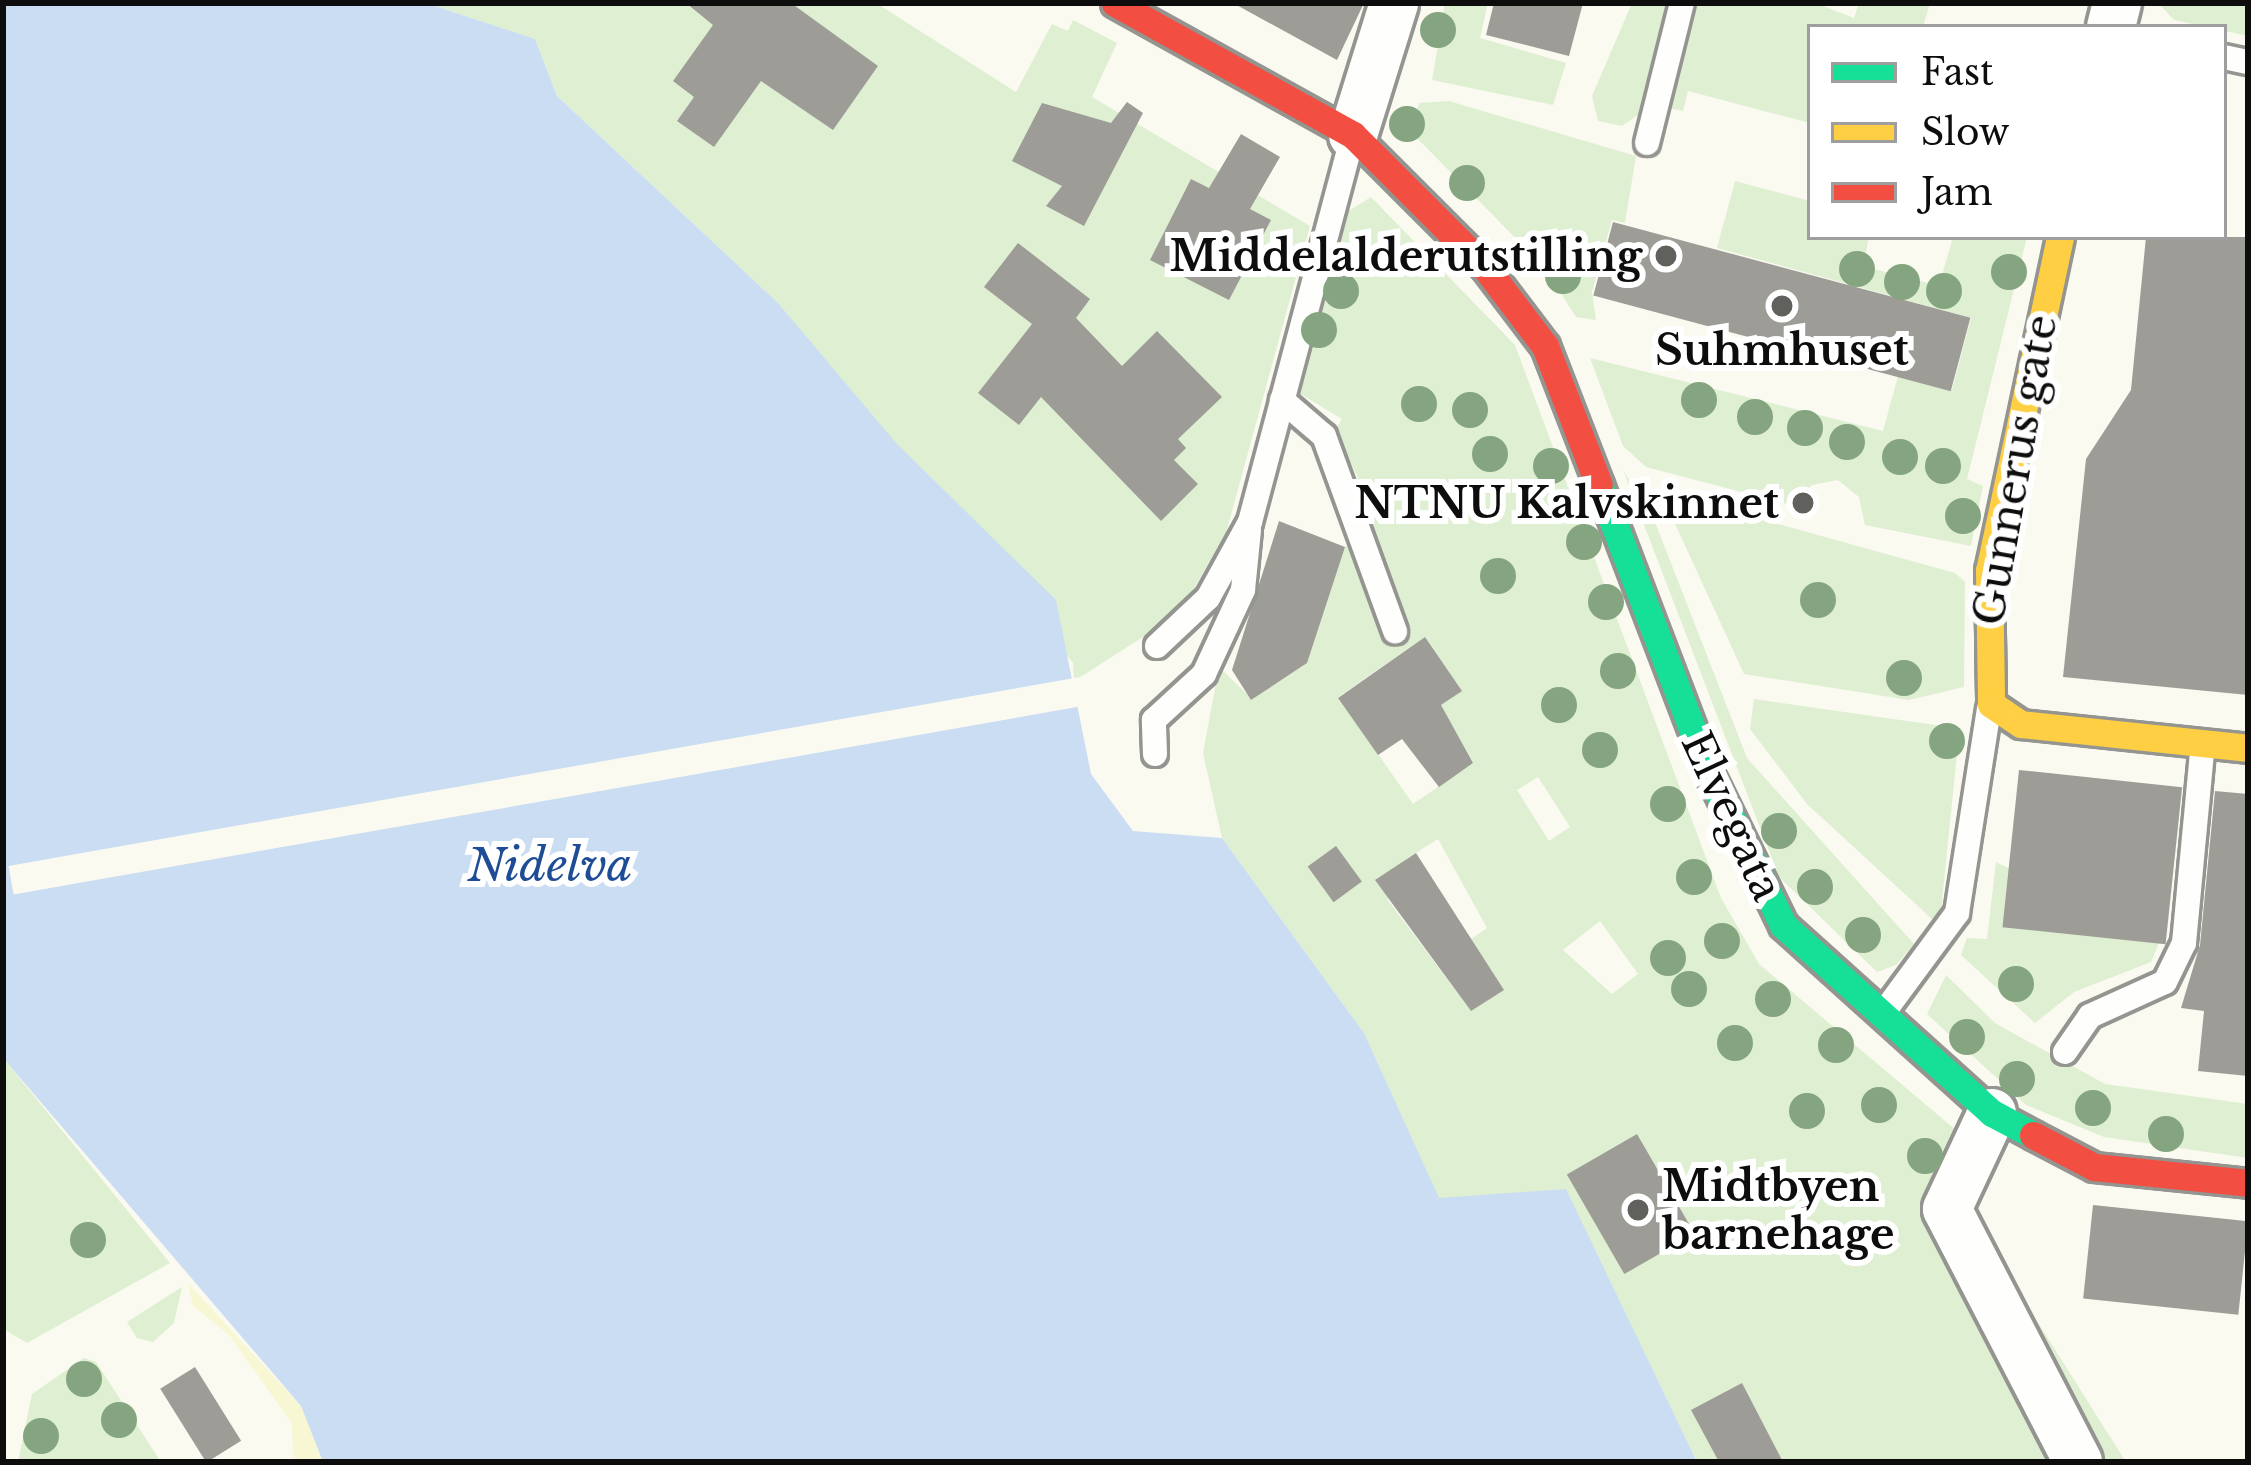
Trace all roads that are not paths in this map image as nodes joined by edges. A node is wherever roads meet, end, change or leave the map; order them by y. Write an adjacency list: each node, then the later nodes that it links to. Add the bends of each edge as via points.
1 (1115, 3): 4 (street, Elvegata)
2 (1394, 3): 4 (street)
3 (1682, 3): 5 (lane)
4 (1353, 136): 7 (lane); 15 (street, Elvegata, via 1485,267 1545,346 1709,775 1783,925)
5 (1647, 143)
6 (2059, 240): 11 (street, Gunnerus gate, via 1990,570)
7 (1282, 400): 8 (lane); 9 (lane, via 1324,436)
8 (1250, 522): 10 (lane, via 1208,598); 14 (lane, via 1243,590 1204,674 1154,719)
9 (1394, 631)
10 (1156, 646)
11 (1991, 704): 12 (street, via 2021,724); 15 (lane, via 1976,740 1957,913)
12 (2203, 743): 13 (street); 16 (lane, via 2184,943 2165,982 2090,1016)
13 (2248, 748)
14 (1155, 754)
15 (1879, 1018): 17 (street, Elvegata)
16 (2065, 1052)
17 (1992, 1113): 18 (street, Elvegata, via 2094,1167); 19 (street, via 1947,1209)
18 (2248, 1184)
19 (2078, 1462)

